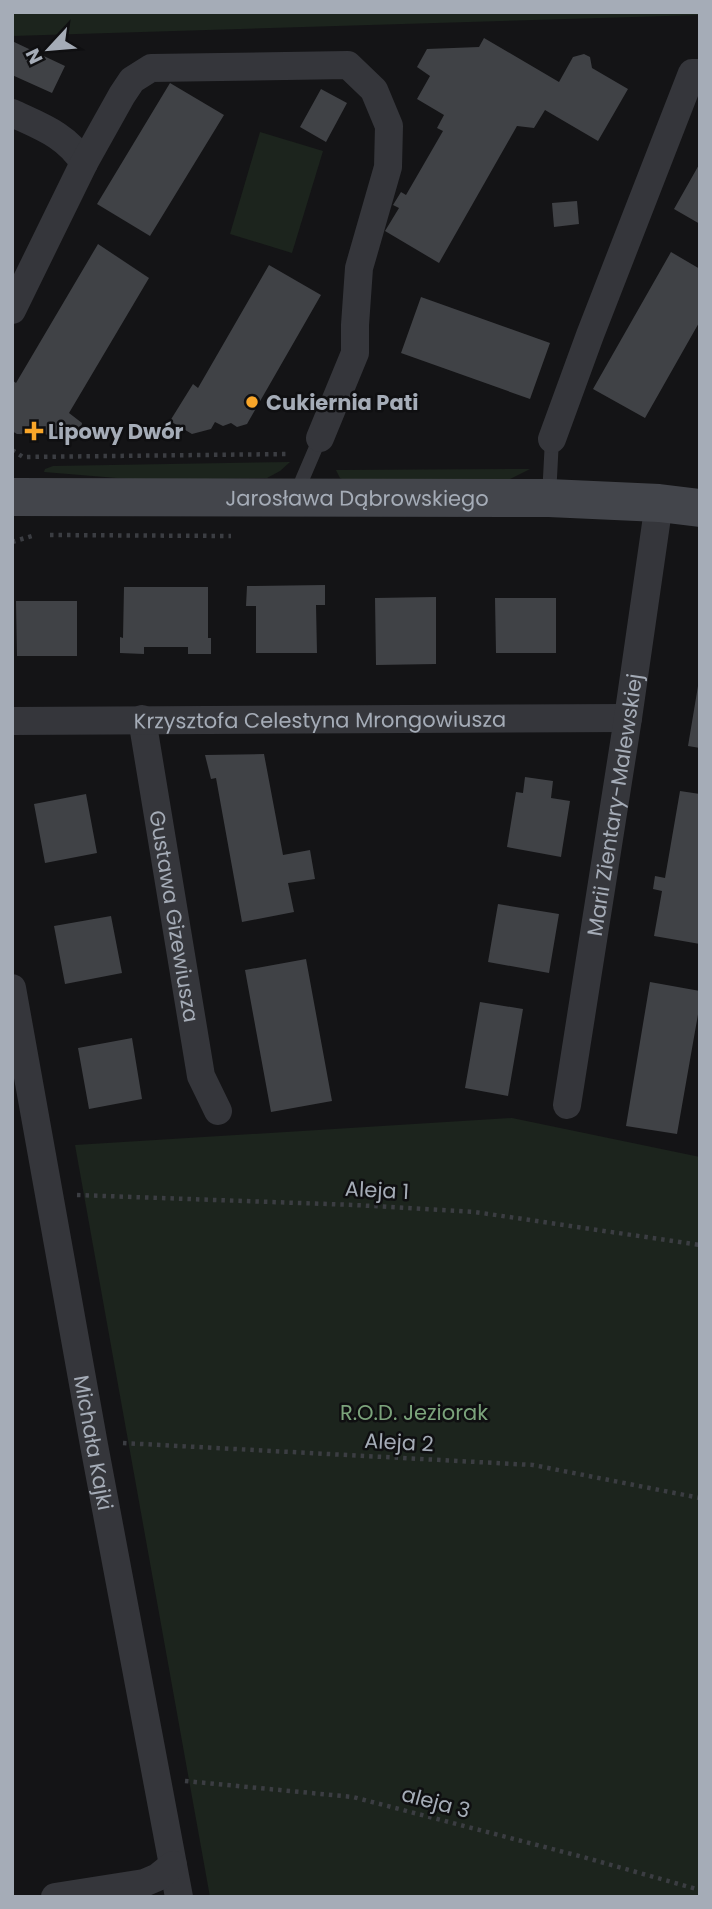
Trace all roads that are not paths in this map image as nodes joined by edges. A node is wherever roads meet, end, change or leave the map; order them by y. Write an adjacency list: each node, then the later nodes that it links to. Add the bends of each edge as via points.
1 (700, 73): 6 (street, via 692,73)
2 (12, 113): 3 (street, via 58,135)
3 (85, 163): 4 (street); 5 (street, via 132,80 151,68 348,65 374,90 388,126 388,166 359,268 355,353)
4 (12, 310)
5 (320, 438): 8 (lane, via 302,480)
6 (552, 439): 9 (lane)
7 (12, 497): 8 (street, Jarosława Dąbrowskiego)
8 (302, 497): 9 (street, Jarosława Dąbrowskiego)
9 (550, 498): 10 (street, Jarosława Dąbrowskiego)
10 (659, 503): 11 (street, Jarosława Dąbrowskiego); 12 (street, Marii Zientary-Malewskiej)
11 (700, 508)
12 (628, 718): 13 (street, Krzysztofa Celestyna Mrongowiusza); 16 (street, Marii Zientary-Malewskiej)
13 (142, 719): 14 (street, Krzysztofa Celestyna Mrongowiusza); 17 (street, Gustawa Gizewiusza, via 201,1076)
14 (12, 721)
15 (12, 988): 18 (street, Michała Kajki)
16 (567, 1105)
17 (218, 1111)
18 (173, 1865): 19 (street, via 144,1883); 20 (street, Michała Kajki)
19 (55, 1897)
20 (179, 1897)

